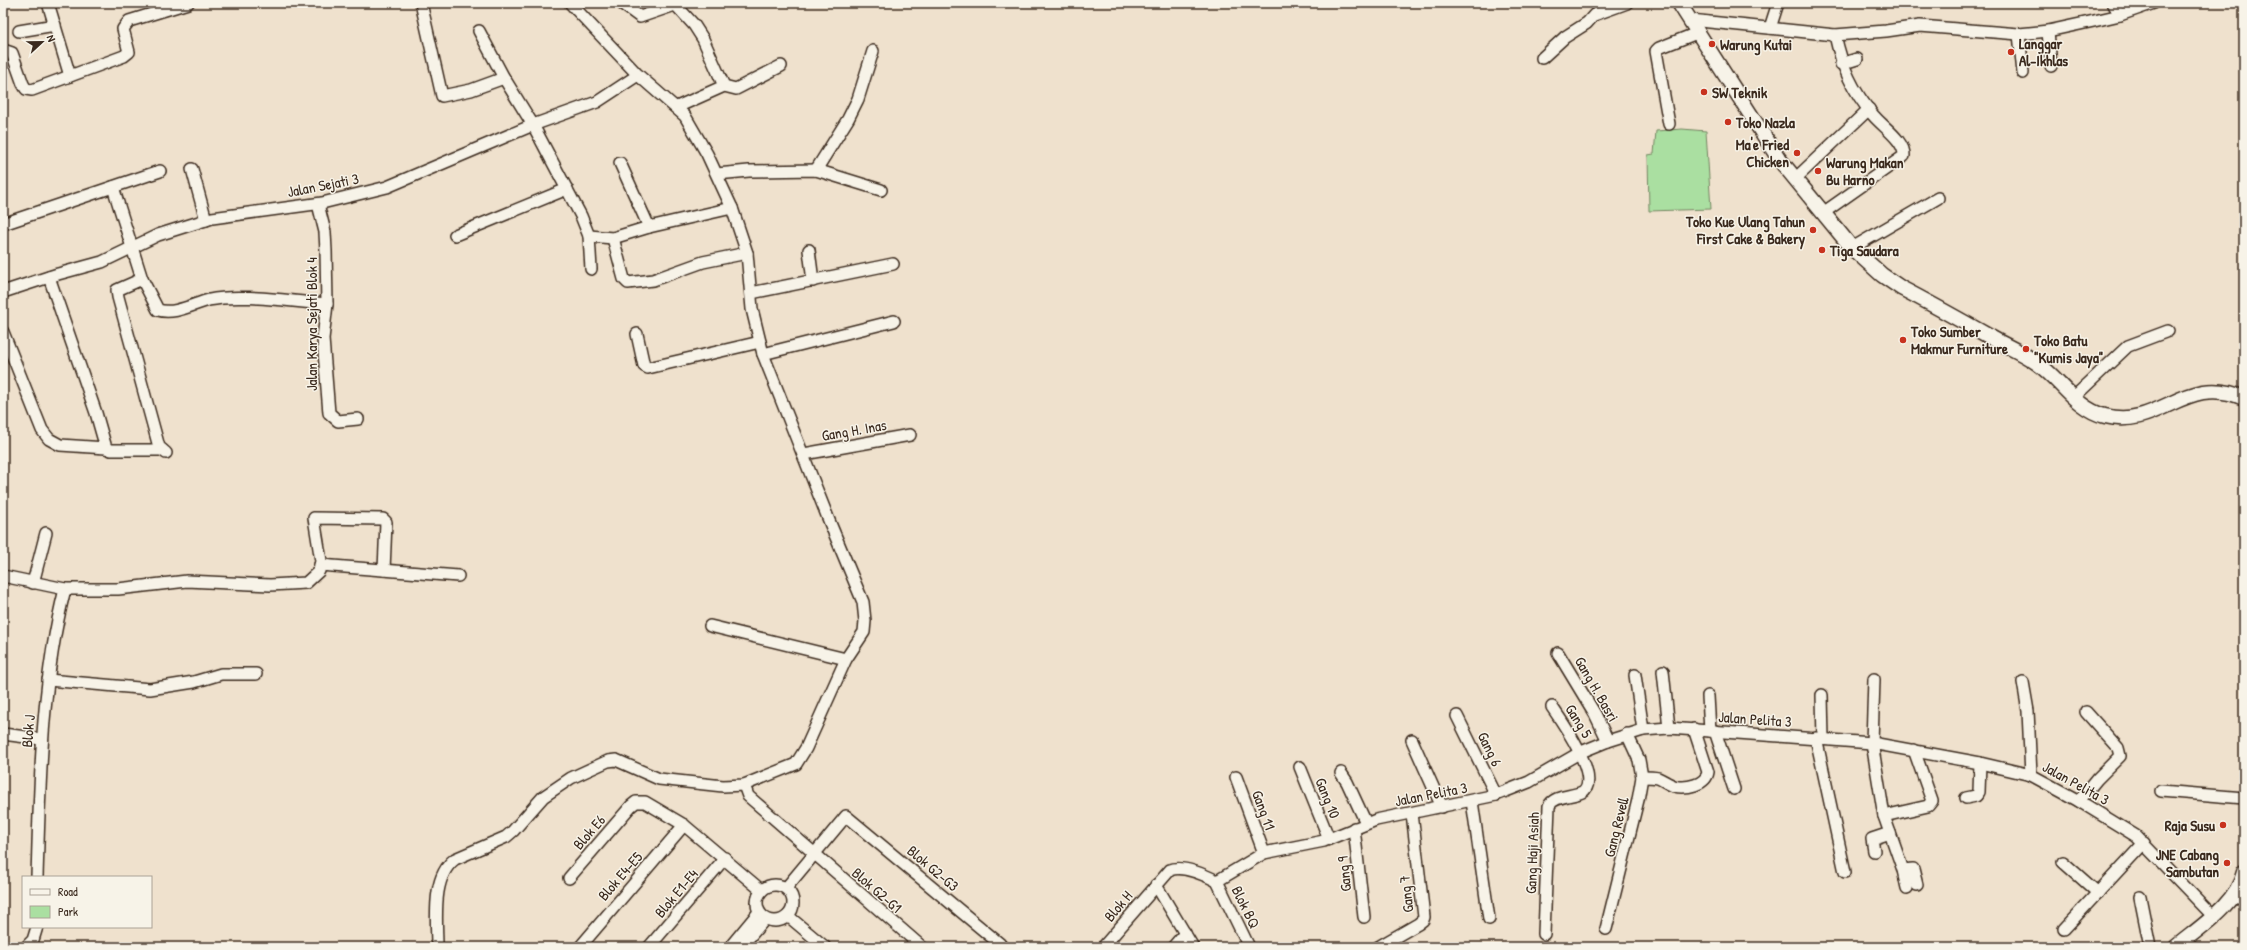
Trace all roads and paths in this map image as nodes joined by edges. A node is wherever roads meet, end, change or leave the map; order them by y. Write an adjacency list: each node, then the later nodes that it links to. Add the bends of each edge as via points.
1 (48, 3): 15 (street)
2 (188, 3): 32 (street, via 130,21 123,29 129,52)
3 (421, 3): 33 (street, via 442,96 471,90)
4 (570, 3): 31 (street)
5 (621, 3): 11 (street, via 640,17)
6 (1627, 3): 12 (street)
7 (1678, 3): 14 (main road)
8 (1778, 3): 16 (street)
9 (2113, 3): 13 (street)
10 (2154, 3): 13 (street)
11 (674, 4): 34 (street, via 704,39)
12 (1609, 6): 25 (street, via 1565,37)
13 (2120, 15): 19 (street)
14 (1690, 20): 16 (street); 20 (main road)
15 (55, 25): 17 (street); 32 (street)
16 (1770, 28): 22 (street)
17 (19, 31)
18 (479, 31): 33 (street)
19 (2048, 31): 21 (street); 29 (street)
20 (1697, 34): 37 (street, via 1656,51); 44 (main road, via 1779,159)
21 (2019, 34): 22 (street, via 1920,26); 30 (street)
22 (1835, 35): 27 (street)
23 (3, 50): 32 (street, via 12,53 26,89 32,90)
24 (874, 51): 41 (street, via 858,99)
25 (1542, 58)
26 (1857, 59): 27 (street)
27 (1841, 64): 36 (street, via 1854,90)
28 (781, 66): 34 (street, via 736,89)
29 (2051, 66)
30 (2023, 73)
31 (638, 75): 35 (street); 38 (street, Jalan Sejati 3, via 596,102)
32 (70, 76)
33 (504, 78): 38 (street)
34 (724, 86): 35 (street)
35 (677, 107): 43 (street, via 694,129)
36 (1869, 109): 44 (street); 51 (street, via 1901,144 1905,150 1904,156)
37 (1669, 124)
38 (534, 125): 46 (street); 49 (street, Jalan Sejati 3, via 387,187)
39 (620, 162): 54 (street)
40 (192, 169): 52 (street)
41 (816, 170): 43 (street); 47 (street)
42 (160, 171): 45 (street)
43 (717, 174): 50 (street)
44 (1795, 179): 51 (main road)
45 (113, 187): 53 (street); 58 (street)
46 (567, 189): 55 (street); 56 (street)
47 (880, 190)
48 (1938, 198): 59 (street)
49 (318, 204): 52 (street, Jalan Sejati 3); 69 (street, Jalan Karya Sejati Blok 4, via 325,232)
50 (732, 208): 54 (street); 61 (street)
51 (1823, 213): 59 (main road)
52 (206, 220): 58 (street, Jalan Sejati 3)
53 (3, 224)
54 (649, 227): 57 (street)
55 (456, 235)
56 (589, 236): 57 (street); 63 (street)
57 (613, 238): 61 (street, via 624,279 628,283 653,280 703,262)
58 (133, 246): 64 (street, Jalan Sejati 3, via 102,262); 65 (street)
59 (1852, 248): 76 (main road, via 1901,288 2037,363)
60 (809, 250): 66 (street)
61 (747, 253): 68 (street)
62 (893, 264): 66 (street)
63 (591, 269)
64 (49, 277): 67 (street, Jalan Sejati 3); 80 (street)
65 (142, 279): 69 (street, via 158,310 167,312 211,300 238,297); 80 (street, via 117,290 164,452)
66 (813, 281): 68 (street)
67 (3, 292)
68 (751, 293): 74 (street)
69 (327, 304): 78 (street, Jalan Karya Sejati Blok 4, via 323,339 329,413 338,421)
70 (894, 321): 75 (street)
71 (2168, 331): 76 (street, via 2128,346)
72 (3, 332): 80 (street, via 42,430 49,439 60,445)
73 (637, 334): 74 (street, via 644,366 648,368)
74 (760, 342): 75 (street)
75 (763, 354): 81 (street)
76 (2074, 397): 77 (main road, via 2087,408 2104,416 2123,419 2139,417 2196,392 2207,390 2219,390)
77 (2244, 398)
78 (358, 419)
79 (910, 435): 81 (street, Gang H. Inas)
80 (106, 448)
81 (804, 454): 91 (street, via 864,602 864,632)
82 (46, 533): 87 (street)
83 (320, 565): 84 (street); 84 (street, via 314,518 383,519 386,522); 88 (street, via 319,571 306,582 294,585 187,581 118,589)
84 (384, 570): 86 (street)
85 (3, 576): 87 (street)
86 (458, 576)
87 (33, 583): 88 (street)
88 (65, 589): 96 (street, Blok J, via 55,629)
89 (710, 626): 91 (street)
90 (1558, 653): 112 (street, Gang H. Basri, via 1595,714)
91 (846, 659): 122 (street, via 799,761 788,768)
92 (1663, 670): 103 (street)
93 (256, 674): 96 (street, via 221,674 150,689)
94 (1635, 675): 104 (street)
95 (1874, 679): 113 (street)
96 (48, 680): 109 (street, Blok J)
97 (2023, 682): 119 (street, via 2028,711)
98 (1822, 695): 110 (street)
99 (1708, 696): 106 (street)
100 (1552, 706): 115 (street, Gang 5)
101 (2086, 712): 129 (street, via 2118,748 2120,756)
102 (1457, 716): 125 (street, Gang 6)
103 (1669, 728): 104 (street, Jalan Pelita 3); 105 (street, Jalan Pelita 3)
104 (1643, 730): 108 (street, Jalan Pelita 3)
105 (1694, 730): 106 (street, Jalan Pelita 3); 121 (street, via 1708,772 1704,781 1677,786 1659,778)
106 (1712, 731): 110 (street, Jalan Pelita 3); 123 (street)
107 (3, 734): 109 (street)
108 (1627, 734): 112 (street, Jalan Pelita 3); 121 (street, Gang Revell, via 1639,760)
109 (41, 738): 146 (street, Blok J)
110 (1820, 738): 113 (street, Jalan Pelita 3); 144 (street)
111 (1412, 740): 130 (street)
112 (1608, 741): 115 (street, Jalan Pelita 3)
113 (1872, 744): 114 (street, Jalan Pelita 3); 132 (street)
114 (1914, 750): 116 (street, Jalan Pelita 3); 132 (street, via 1932,801 1928,806)
115 (1581, 752): 125 (street, Jalan Pelita 3, via 1529,782); 165 (street, Gang Haji Asiah, via 1588,780 1587,787 1583,792 1550,802)
116 (1980, 763): 119 (street, Jalan Pelita 3); 126 (street, via 1979,792 1976,796)
117 (1300, 767): 137 (street, Gang 10)
118 (1341, 773): 133 (street)
119 (2031, 775): 129 (street, Jalan Pelita 3)
120 (1236, 777): 141 (street, Gang 11)
121 (1642, 777): 162 (street, Gang Revell)
122 (744, 785): 140 (street, Blok G2-G1, via 748,796); 168 (street, via 723,786 659,779 616,760 599,764 571,778 543,797 506,837 455,858 449,863 441,881)
123 (1734, 789)
124 (2161, 791): 127 (street)
125 (1496, 795): 128 (street, Jalan Pelita 3)
126 (1966, 798)
127 (2244, 798)
128 (1472, 801): 130 (street, Jalan Pelita 3); 160 (street)
129 (2079, 801): 138 (street, Jalan Pelita 3, via 2126,829)
130 (1442, 806): 131 (street, Jalan Pelita 3)
131 (1412, 813): 133 (street, Jalan Pelita 3); 179 (street, Gang 7, via 1423,920)
132 (1884, 816): 136 (street)
133 (1366, 823): 135 (street, Jalan Pelita 3)
134 (684, 825): 142 (street); 147 (street, Blok E6, via 639,801 631,806); 169 (street, Blok E4-E5)
135 (1354, 828): 137 (street, Jalan Pelita 3); 159 (street, Gang 9)
136 (1890, 833): 139 (street, via 1872,839); 150 (street)
137 (1330, 839): 141 (street, Jalan Pelita 3, via 1310,846)
138 (2144, 844): 153 (street); 158 (street, Jalan Pelita 3)
139 (1874, 851)
140 (813, 854): 151 (street); 166 (street, Blok G2-G3, via 846,816); 174 (street, Blok G2-G1)
141 (1264, 854): 148 (street)
142 (725, 858): 152 (street); 170 (street, Blok E1-E4)
143 (2063, 862): 153 (street)
144 (1844, 872)
145 (2244, 872): 154 (main road)
146 (37, 876)
147 (569, 878)
148 (1217, 881): 149 (street, via 1208,876 1175,868 1167,872); 178 (street, Blok BQ)
149 (1156, 885): 164 (street); 175 (street, Blok H)
150 (1912, 887)
151 (786, 888): 152 (street, via 774,884); 157 (street, via 794,903)
152 (761, 890): 156 (street, via 756,900)
153 (2098, 893): 163 (street)
154 (2239, 896): 158 (main road)
155 (2140, 897): 180 (street)
156 (762, 915): 157 (street, via 773,922 781,921); 171 (street); 172 (street)
157 (788, 916): 173 (street)
158 (2213, 916): 181 (main road)
159 (1364, 917)
160 (1489, 918)
161 (37, 928): 167 (street, via 33,940)
162 (1606, 929)
163 (2064, 929)
164 (1186, 933): 176 (street); 177 (street)
165 (1544, 934)
166 (1000, 944)
167 (26, 947)
168 (437, 947)
169 (580, 947)
170 (649, 947)
171 (730, 947)
172 (741, 947)
173 (824, 947)
174 (922, 947)
175 (1103, 947)
176 (1173, 947)
177 (1192, 947)
178 (1249, 947)
179 (1378, 947)
180 (2150, 947)
181 (2176, 947)

